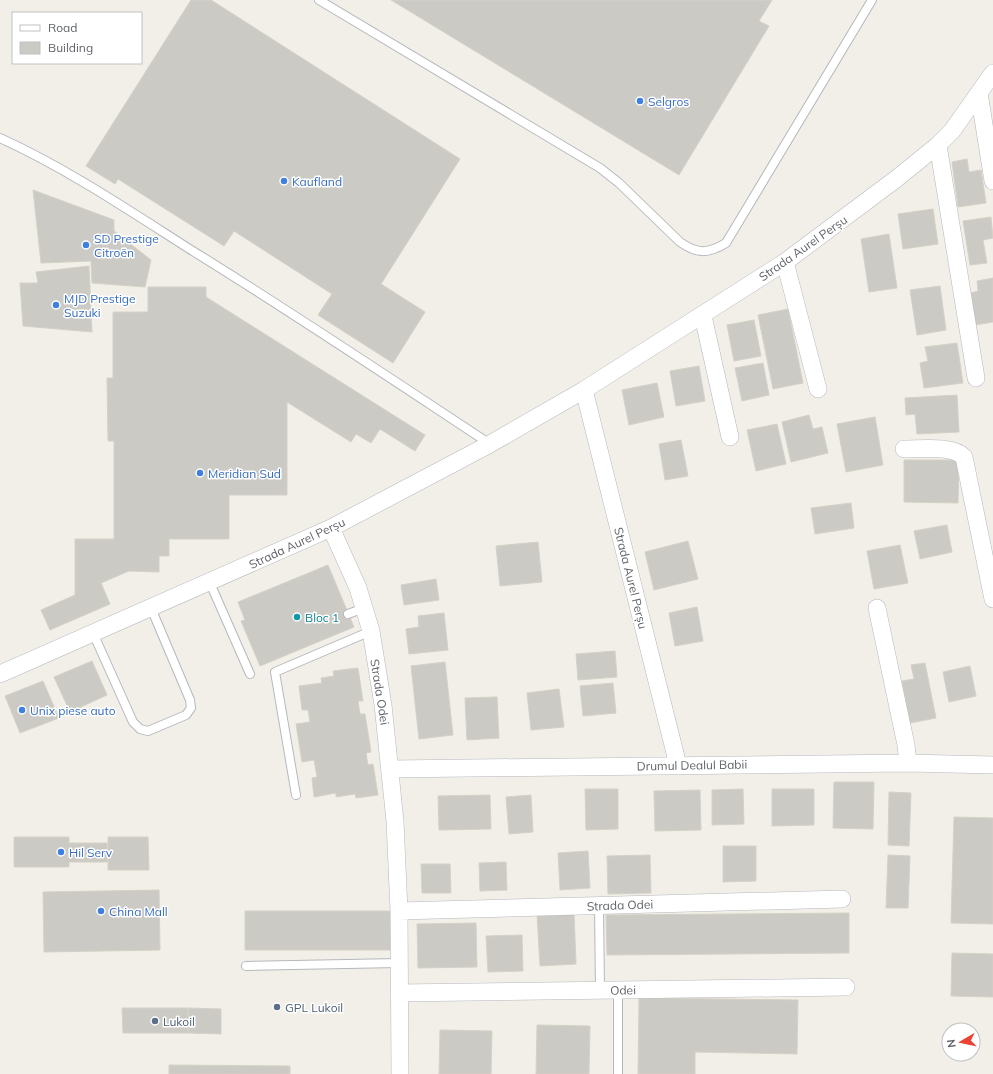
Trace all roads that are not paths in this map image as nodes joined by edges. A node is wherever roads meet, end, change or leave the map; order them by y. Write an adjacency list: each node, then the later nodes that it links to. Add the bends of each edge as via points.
1 (319, 0): 2 (lane, via 600,168 680,242 691,250 702,252 726,243)
2 (872, 0)
3 (993, 73): 4 (street, Strada Aurel Perșu)
4 (979, 93): 6 (street, Strada Aurel Perșu, via 952,131); 7 (street)
5 (0, 138): 14 (lane, via 119,204)
6 (938, 145): 8 (street, Strada Aurel Perșu); 10 (street)
7 (993, 181)
8 (785, 262): 9 (street, Strada Aurel Perșu); 11 (street)
9 (703, 316): 12 (street, Strada Aurel Perșu); 13 (street)
10 (976, 378)
11 (818, 389)
12 (584, 390): 14 (street, Strada Aurel Perșu); 28 (street, Strada Aurel Perșu)
13 (730, 438)
14 (490, 444): 16 (street, Strada Aurel Perșu)
15 (904, 449): 18 (street, via 950,449 959,451 964,457)
16 (331, 528): 17 (street, Strada Aurel Perșu); 20 (street, Strada Odei, via 348,563)
17 (210, 583): 19 (street, Strada Aurel Perșu); 26 (lane)
18 (993, 599)
19 (152, 608): 24 (street, Strada Aurel Perșu); 24 (lane, via 190,700 191,708 186,715 148,731 140,729 133,722)
20 (364, 608): 22 (lane); 23 (street, Strada Odei)
21 (877, 608): 27 (street)
22 (348, 614)
23 (371, 631): 30 (street, Strada Odei); 31 (lane, via 276,672)
24 (93, 633): 25 (street, Strada Aurel Perșu)
25 (0, 674)
26 (250, 674)
27 (908, 763): 28 (street, Drumul Dealul Babii); 29 (street, Drumul Dealul Babii)
28 (678, 765): 30 (street, Drumul Dealul Babii)
29 (993, 765)
30 (390, 769): 34 (street, Strada Odei)
31 (296, 795)
32 (842, 899): 33 (street, Strada Odei)
33 (599, 906): 34 (street, Strada Odei); 38 (lane)
34 (399, 911): 35 (street, Strada Odei)
35 (399, 963): 36 (lane); 40 (street, Strada Odei)
36 (246, 966)
37 (846, 987): 39 (street, Odei)
38 (600, 990): 39 (street, Odei); 40 (street, Odei)
39 (618, 990): 42 (lane)
40 (399, 993): 41 (street, Strada Odei)
41 (400, 1074)
42 (618, 1074)

